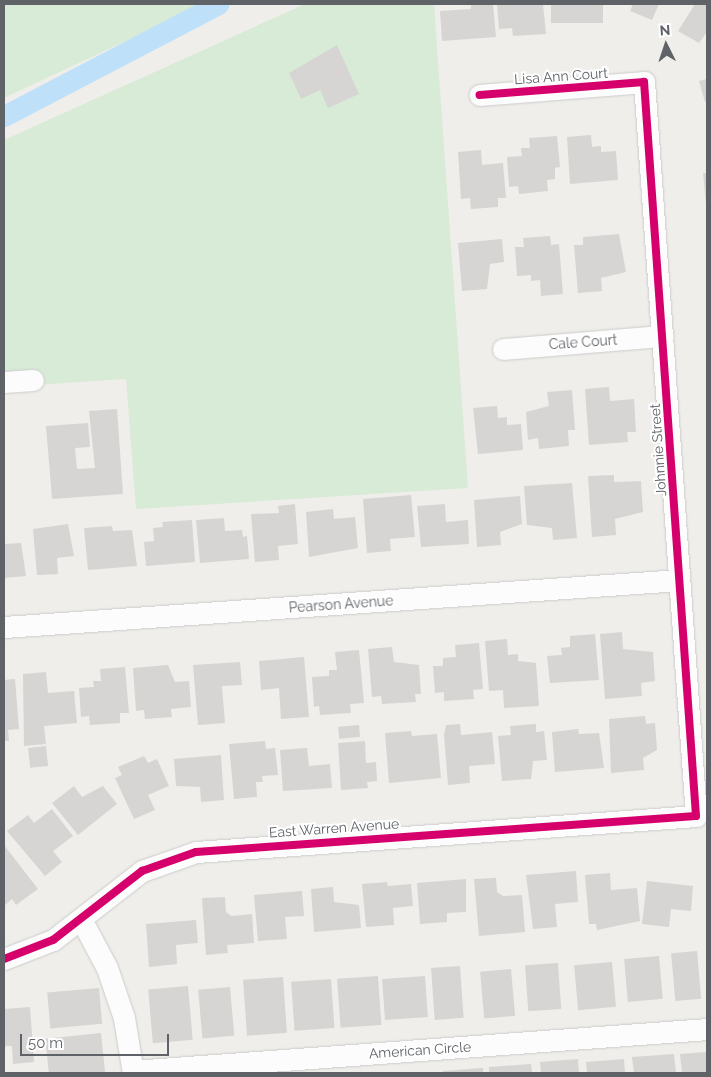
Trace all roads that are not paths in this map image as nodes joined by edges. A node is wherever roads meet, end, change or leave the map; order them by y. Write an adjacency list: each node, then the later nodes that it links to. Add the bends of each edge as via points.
1 (644, 82): 2 (street, Lisa Ann Court); 3 (street, Johnnie Street)
2 (480, 95)
3 (662, 336): 4 (street, Cale Court); 7 (street, Johnnie Street)
4 (503, 348)
5 (33, 380): 6 (street)
6 (4, 382)
7 (679, 580): 8 (street, Pearson Avenue); 9 (street, Johnnie Street)
8 (4, 628)
9 (696, 816): 10 (street, East Warren Avenue, via 196,852 142,871)
10 (82, 921): 11 (street, East Warren Avenue, via 54,940); 13 (street, via 107,968 121,1010)
11 (4, 958)
12 (707, 1029): 13 (street, American Circle)
13 (133, 1072)

